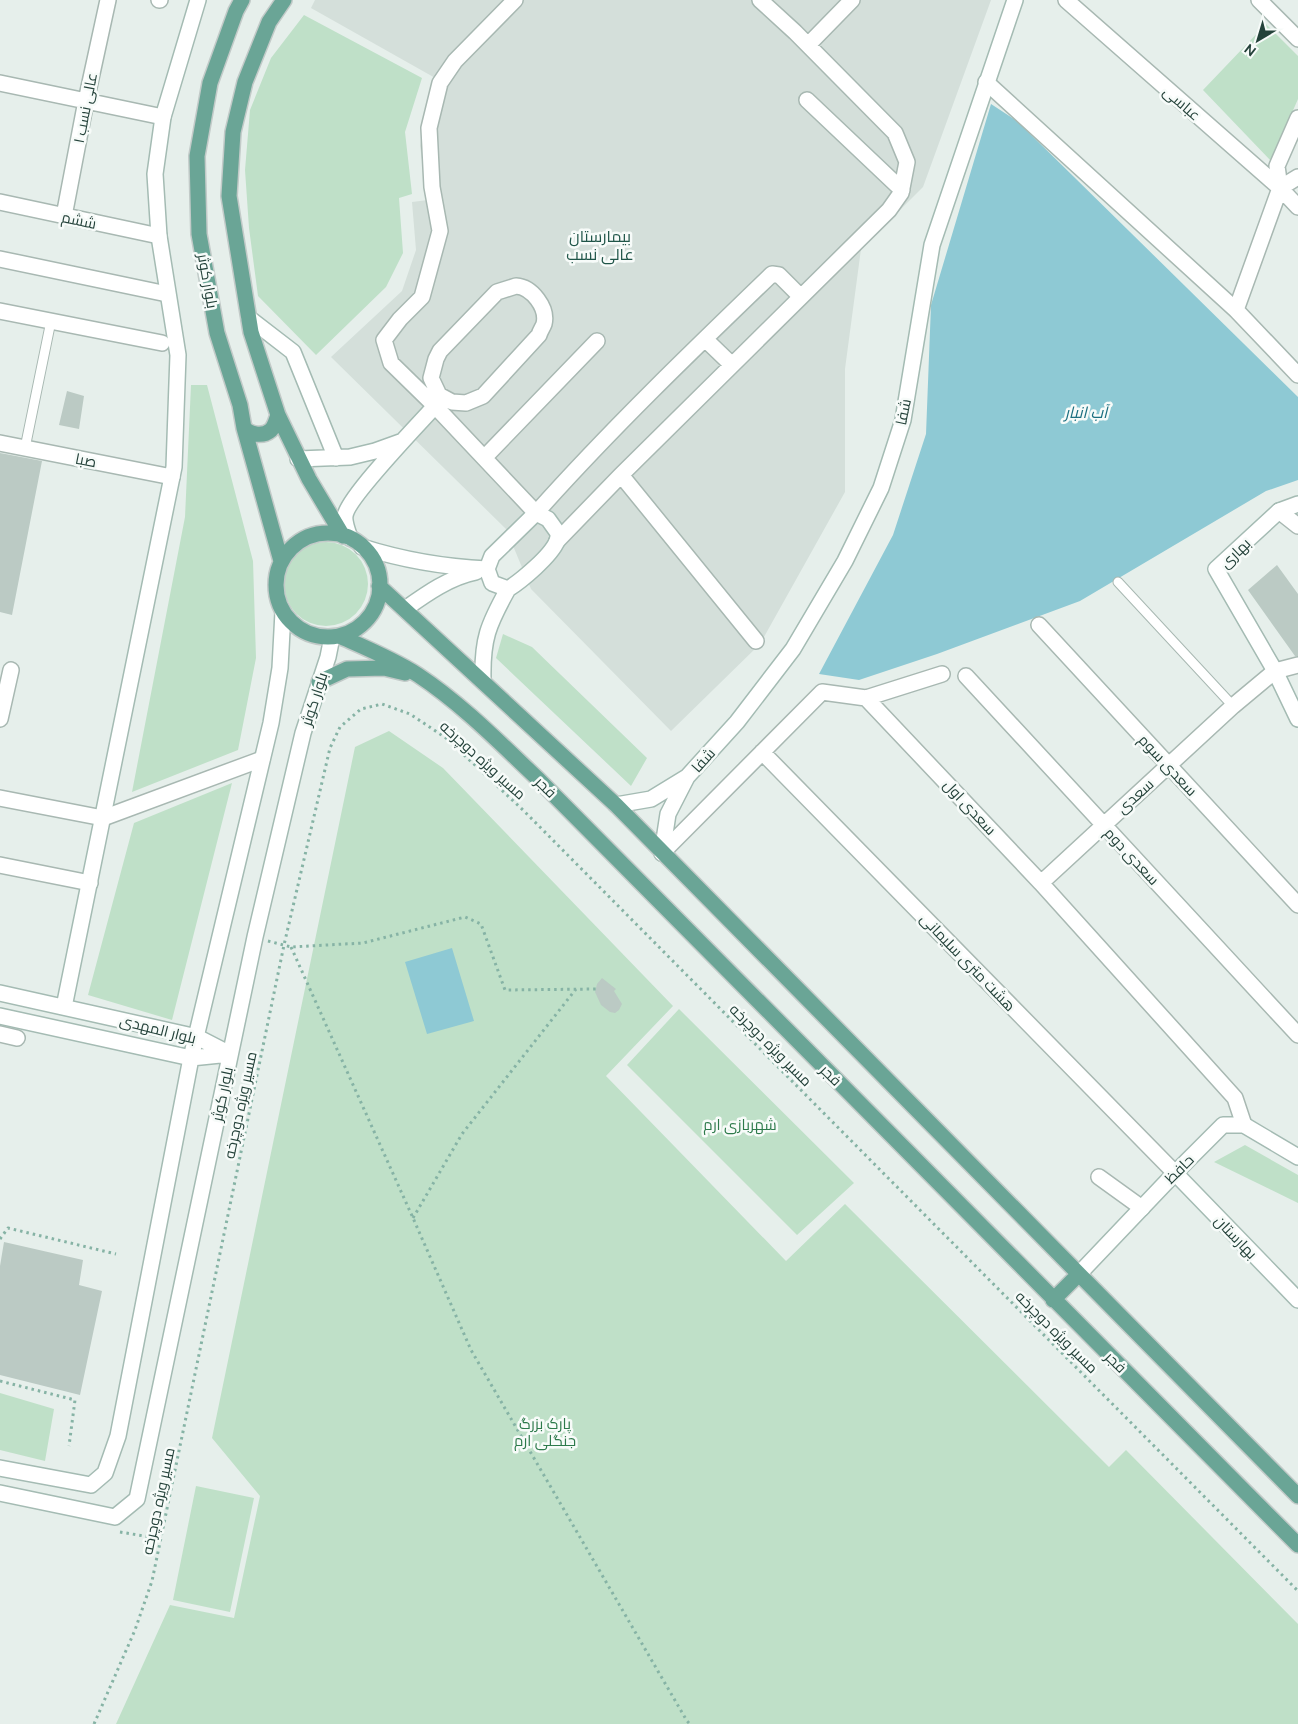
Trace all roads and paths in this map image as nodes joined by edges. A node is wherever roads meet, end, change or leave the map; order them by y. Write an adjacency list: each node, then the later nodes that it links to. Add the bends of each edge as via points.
1 (108, 0): 16 (street, عالی نسب ۱)
2 (198, 0): 17 (street)
3 (242, 0): 42 (main road, بلوار کوثر, via 210,83 197,156 199,234 218,333)
4 (284, 0): 31 (main road, via 269,22 245,82 233,132 229,196)
5 (515, 0): 40 (street, via 455,61 440,83 429,128 432,187 440,231 422,297 384,340 391,363)
6 (760, 0): 12 (street)
7 (852, 0): 12 (street)
8 (1015, 0): 14 (street, شفا)
9 (1066, 0): 20 (street, عباسی)
10 (1259, 0): 11 (street)
11 (1298, 39)
12 (808, 45): 21 (street, via 895,133 907,162)
13 (0, 82): 16 (street)
14 (986, 82): 29 (street); 82 (street, شفا, via 932,245 902,420 881,488 846,561 793,649 737,722)
15 (807, 100): 21 (street)
16 (86, 101): 17 (street); 24 (street, عالی نسب ۱)
17 (163, 117): 25 (street, via 155,174)
18 (1298, 118): 20 (street, via 1277,166)
19 (1298, 177): 20 (street)
20 (1280, 188): 23 (street, عباسی); 29 (street)
21 (902, 190): 28 (street, via 890,210)
22 (0, 202): 24 (street, ششم)
23 (1298, 207)
24 (64, 216): 25 (street, ششم)
25 (159, 236): 27 (street)
26 (0, 259): 27 (street)
27 (167, 294): 50 (street, via 178,355)
28 (801, 297): 33 (street, via 780,275 772,274); 36 (street)
29 (1236, 310): 37 (street)
30 (0, 311): 32 (street)
31 (249, 318): 41 (main road); 46 (street, via 293,352)
32 (51, 321): 35 (street); 45 (lane)
33 (705, 338): 36 (street); 53 (street)
34 (598, 342): 47 (street)
35 (162, 343)
36 (732, 365): 49 (street)
37 (1298, 375)
38 (431, 378): 39 (street, via 439,395); 39 (street, via 440,352 497,292 523,286 534,296 542,306 544,322 539,335 483,396 466,403); 40 (street)
39 (452, 402): 40 (street)
40 (435, 406): 43 (street); 47 (street)
41 (278, 415): 42 (main road, via 267,433 249,433); 48 (main road)
42 (244, 428): 57 (main road, بلوار کوثر)
43 (404, 441): 46 (street, via 375,451); 55 (street, via 350,504 344,516)
44 (0, 443): 45 (street, صبا)
45 (25, 448): 50 (street, صبا)
46 (336, 458): 48 (street)
47 (484, 458): 53 (street)
48 (298, 459): 55 (main road)
49 (621, 475): 56 (street); 66 (street)
50 (172, 477): 85 (street)
51 (1298, 504): 52 (street, بهاری)
52 (1280, 511): 54 (street); 69 (street, بهاری, via 1216,569)
53 (536, 513): 56 (street, via 548,519 558,533); 58 (street, via 492,556)
54 (1298, 526)
55 (352, 540): 57 (main road, via 328,533 314,535 301,540); 58 (street, via 384,554 421,563); 60 (main road, via 372,558)
56 (557, 541): 61 (street, via 521,580)
57 (281, 561): 63 (main road, via 276,596)
58 (487, 569): 61 (street, via 492,583); 62 (street, via 452,580)
59 (1118, 582): 76 (lane)
60 (380, 586): 62 (main road); 65 (main road, via 368,618 355,630)
61 (508, 589): 73 (street, via 488,626 484,645)
62 (405, 609): 73 (main road)
63 (283, 612): 65 (main road, via 304,632); 80 (street, via 280,668)
64 (1039, 625): 81 (street, سعدی سوم)
65 (335, 637): 71 (main road, فجر, via 392,660); 74 (street, بلوار کوثر)
66 (756, 641)
67 (1298, 665): 69 (street)
68 (11, 670): 77 (street)
69 (1276, 671): 76 (street, سعدی); 78 (street)
70 (942, 674): 75 (street)
71 (419, 676): 74 (main road, via 384,668 347,669); 115 (main road, فجر, via 458,705 539,780)
72 (966, 676): 86 (street, سعدی دوم)
73 (484, 680): 84 (main road)
74 (320, 682): 92 (street, بلوار کوثر, via 303,733)
75 (866, 698): 79 (street, via 822,692); 89 (street, سعدی اول)
76 (1233, 706): 81 (street, سعدی)
77 (0, 719)
78 (1298, 719)
79 (762, 752): 87 (street); 108 (street, هشت متری سلیمانی)
80 (262, 759): 85 (street); 102 (street)
81 (1169, 765): 86 (street, سعدی); 91 (street, سعدی سوم)
82 (687, 777): 84 (street, via 651,799); 87 (street, via 668,814)
83 (0, 798): 85 (street)
84 (616, 804): 87 (main road)
85 (103, 818): 90 (street)
86 (1103, 824): 89 (street, سعدی); 101 (street, سعدی دوم)
87 (662, 853): 114 (main road)
88 (0, 865): 90 (street)
89 (1041, 882): 106 (street, سعدی اول, via 1235,1098)
90 (90, 883): 98 (street)
91 (1298, 905)
92 (255, 938): 93 (path); 104 (street, بلوار کوثر)
93 (284, 945): 94 (path); 125 (path, مسیر ویژه دوچرخه, via 330,748 340,727 361,709 382,704 410,714 446,738 524,811); 126 (path, مسیر ویژه دوچرخه, via 152,1581 135,1630)
94 (291, 947): 95 (path, via 363,943 465,917 481,924 505,990); 111 (path)
95 (576, 989): 96 (path); 111 (path, via 462,1134)
96 (596, 989)
97 (0, 993): 98 (street, بلوار المهدی)
98 (64, 1007): 102 (street, بلوار المهدی)
99 (0, 1016): 105 (street, بلوار المهدی)
100 (0, 1034): 103 (street)
101 (1298, 1036)
102 (197, 1037): 104 (street, بلوار المهدی); 105 (street)
103 (17, 1038)
104 (230, 1054): 105 (street, بلوار المهدی); 123 (street, بلوار کوثر, via 137,1499 115,1517)
105 (192, 1058): 120 (street, via 118,1436 105,1474)
106 (1244, 1125): 107 (street); 108 (street, حافظ, via 1223,1125)
107 (1298, 1158)
108 (1175, 1173): 110 (street, حافظ); 116 (street, بهارستان)
109 (1100, 1177): 110 (street)
110 (1142, 1208): 114 (street, حافظ)
111 (413, 1218): 127 (path, via 471,1350)
112 (0, 1239): 113 (path, via 8,1228)
113 (116, 1254)
114 (1078, 1274): 115 (main road); 122 (main road)
115 (1053, 1300): 124 (main road, فجر)
116 (1298, 1300)
117 (0, 1381): 118 (path, via 75,1400)
118 (69, 1446)
119 (0, 1468): 120 (street)
120 (90, 1485): 123 (street)
121 (0, 1493): 123 (street)
122 (1298, 1496)
123 (89, 1512)
124 (1298, 1545)
125 (1298, 1591)
126 (94, 1724)
127 (690, 1724)

